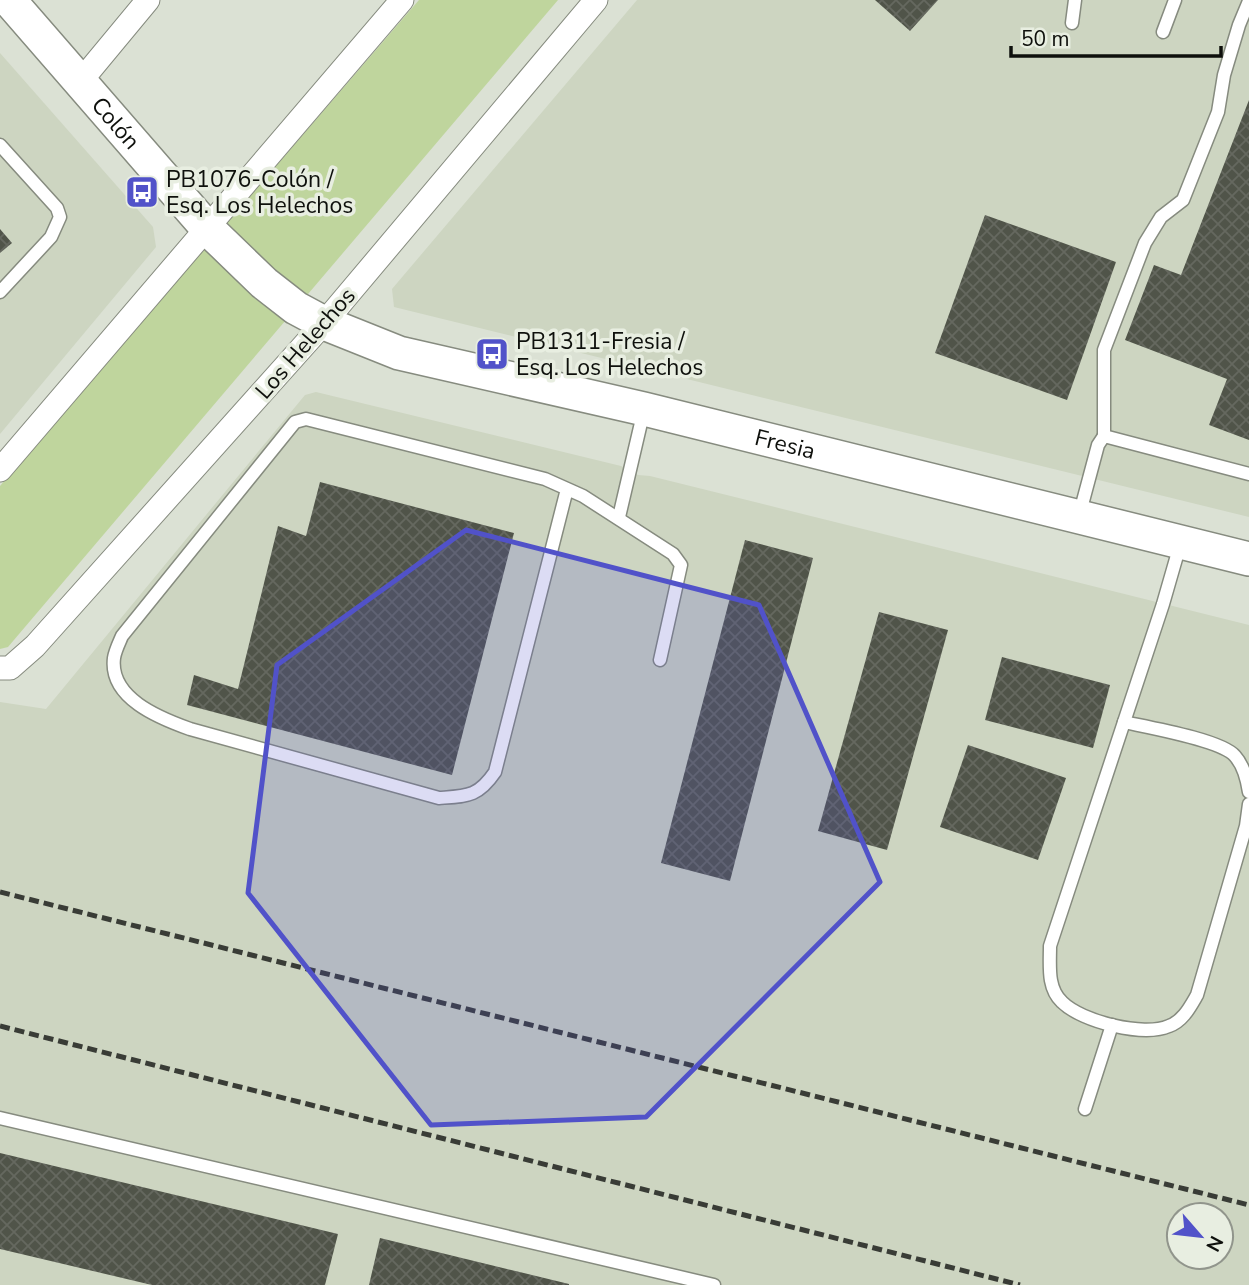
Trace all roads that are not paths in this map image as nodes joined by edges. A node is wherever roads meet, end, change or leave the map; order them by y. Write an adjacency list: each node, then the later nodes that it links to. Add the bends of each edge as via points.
1 (9, 0): 10 (street, Colón)
2 (149, 0): 10 (street)
3 (402, 0): 12 (street)
4 (596, 0): 14 (street, Los Helechos)
5 (1075, 0): 8 (lane)
6 (1175, 0): 9 (lane)
7 (1249, 1): 16 (lane, via 1224,75 1218,112 1184,200 1161,217 1145,243 1104,350)
8 (1072, 23)
9 (1163, 32)
10 (80, 82): 12 (street, Colón)
11 (0, 145): 13 (lane, via 60,217 51,237)
12 (208, 229): 14 (street, Colón, via 264,283); 17 (street)
13 (0, 292)
14 (324, 323): 15 (street, Fresia, via 398,353); 25 (street, Los Helechos, via 35,646 10,668)
15 (644, 409): 20 (street, Fresia); 21 (lane)
16 (1104, 436): 18 (lane); 20 (lane)
17 (0, 470)
18 (1249, 474)
19 (567, 489): 19 (lane, via 545,479 306,419 295,422 121,636 114,657 120,687 130,698 190,729 439,798 474,794 495,772); 21 (lane)
20 (1079, 516): 22 (street, Fresia)
21 (619, 517): 24 (lane, via 673,554 681,565)
22 (1181, 541): 23 (street, Fresia); 26 (lane)
23 (1249, 559)
24 (660, 660)
25 (0, 668)
26 (1124, 722): 27 (lane, via 1221,746 1235,755); 29 (lane, via 1050,946 1050,980 1062,1002)
27 (1249, 792)
28 (1249, 804): 29 (lane, via 1197,995 1185,1016 1152,1031)
29 (1112, 1025): 30 (lane)
30 (1085, 1109)
31 (0, 1118): 32 (lane)
32 (689, 1282): 33 (lane)
33 (714, 1285)

